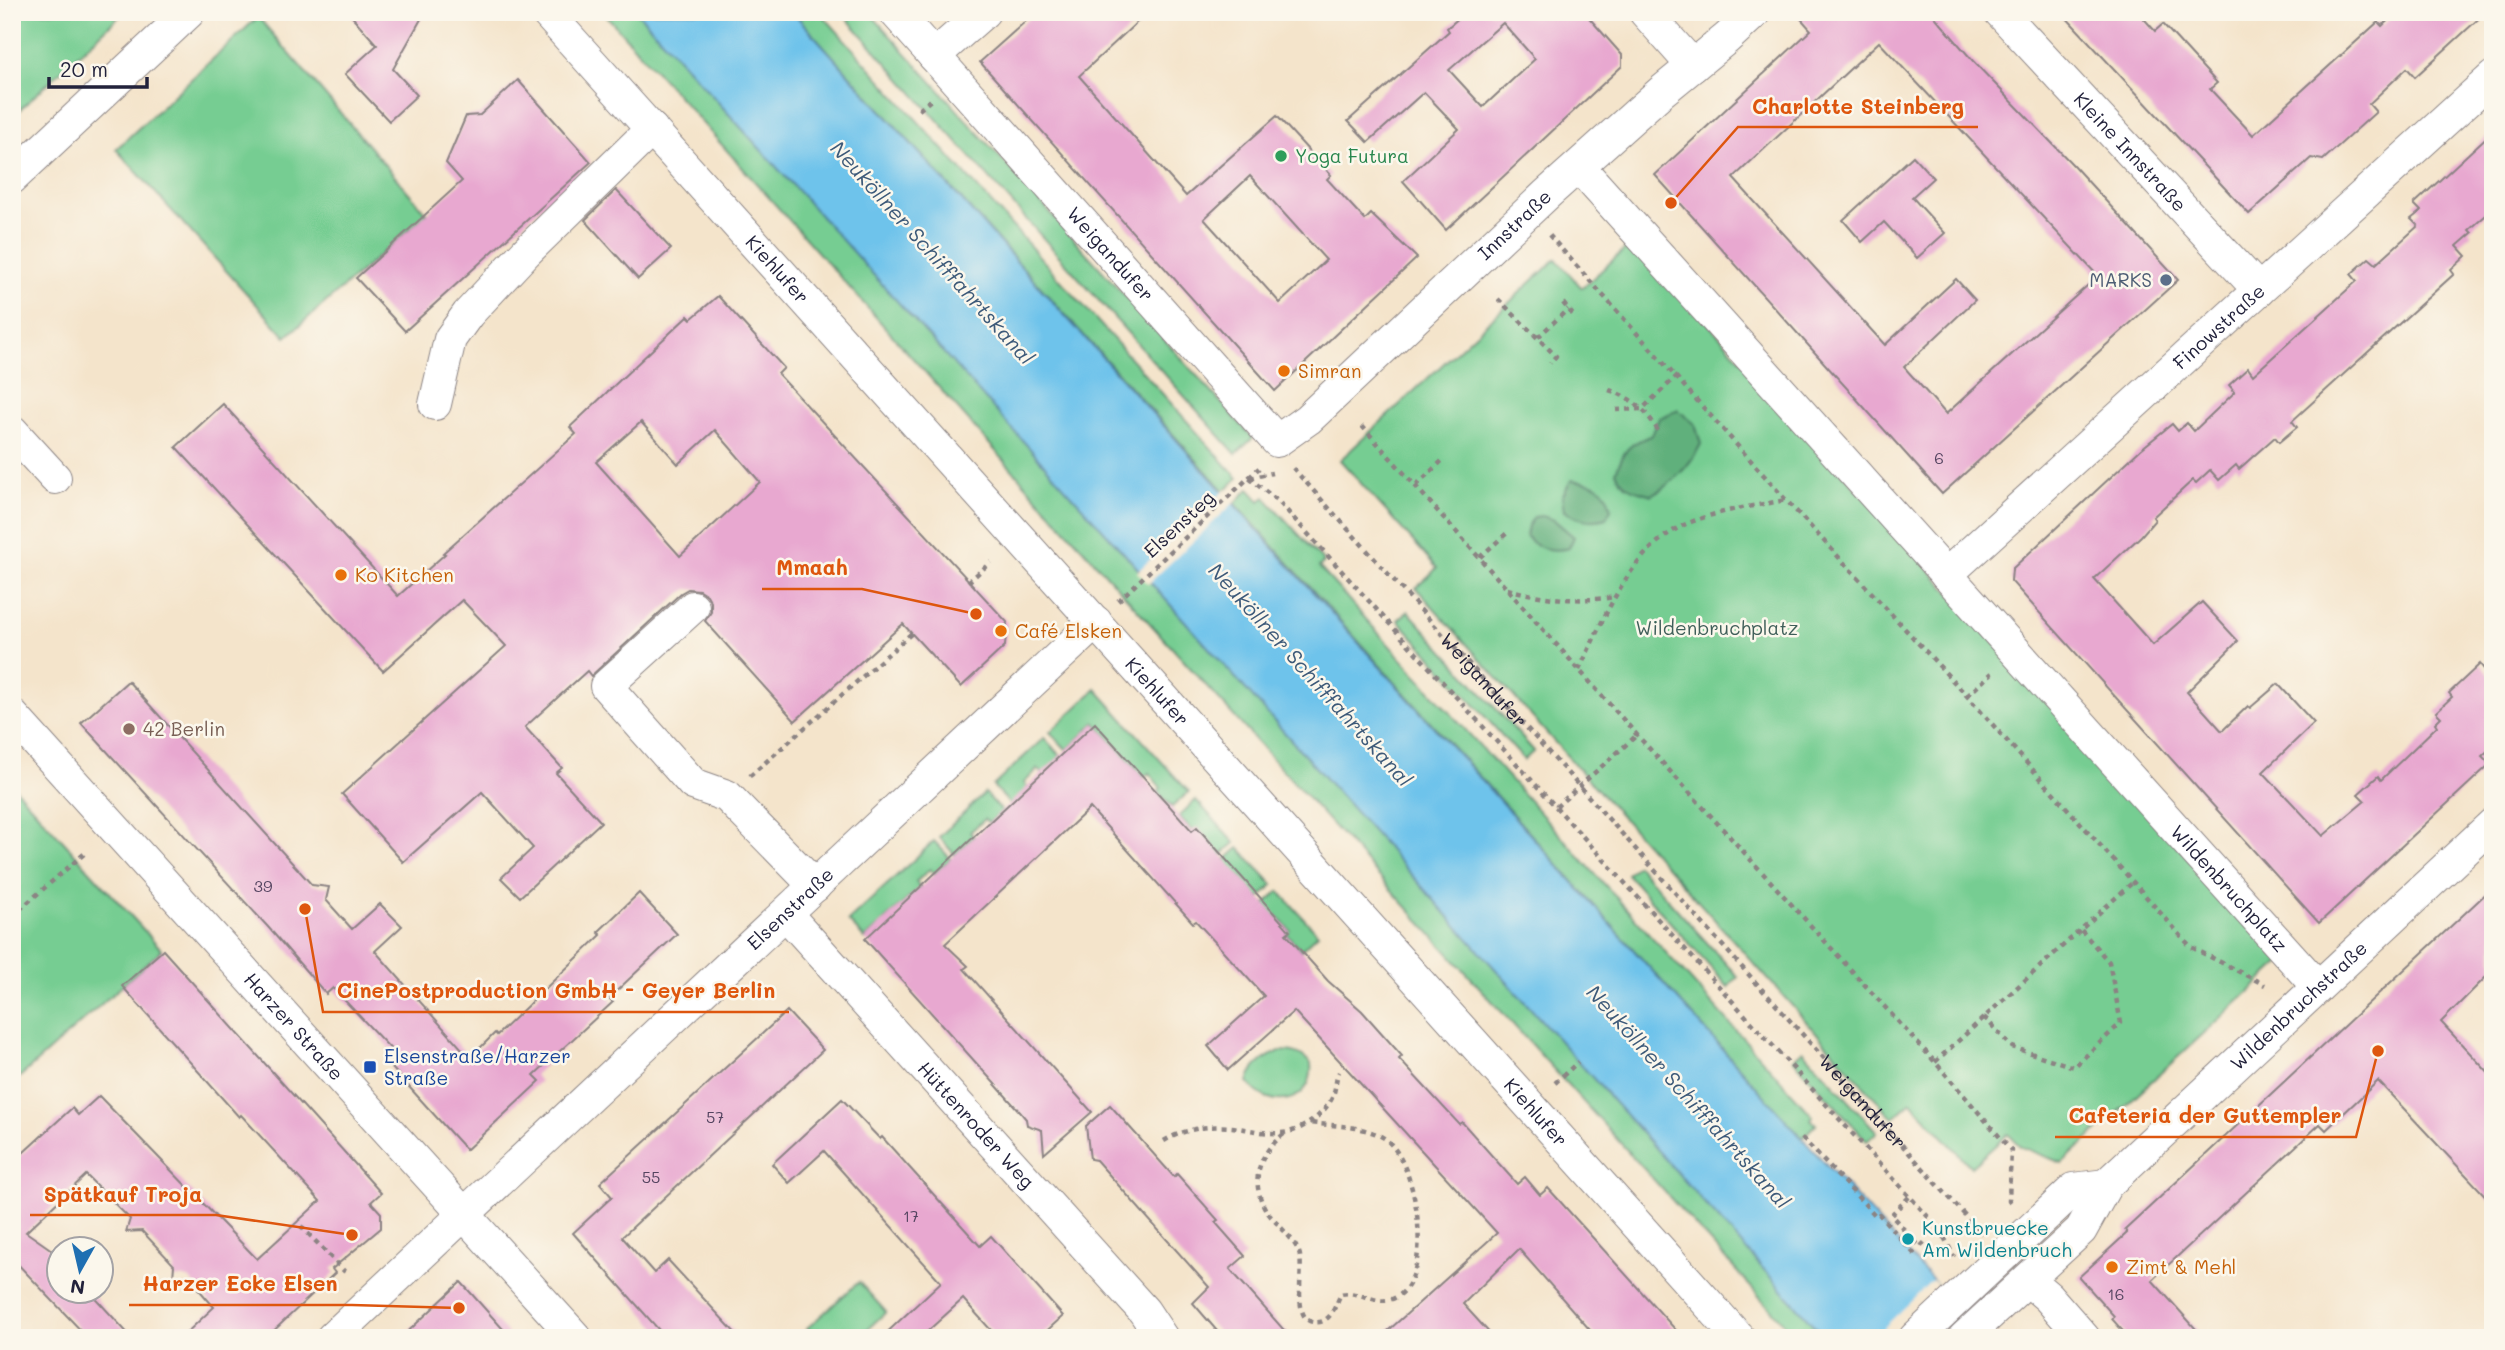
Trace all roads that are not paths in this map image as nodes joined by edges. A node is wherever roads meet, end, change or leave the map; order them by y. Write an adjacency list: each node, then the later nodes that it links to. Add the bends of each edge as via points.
1 (189, 12): 13 (street)
2 (546, 12): 11 (street, Kiehlufer)
3 (895, 12): 8 (street, Weigandufer)
4 (984, 12): 8 (street)
5 (1645, 12): 9 (street)
6 (1755, 12): 9 (street, Innstraße)
7 (2000, 12): 14 (street, Kleine Innstraße)
8 (934, 56): 17 (street, Weigandufer)
9 (1693, 66): 12 (street, Innstraße)
10 (2493, 77): 14 (street, Finowstraße)
11 (652, 129): 15 (street, via 468,314 450,339); 21 (street, Kiehlufer)
12 (1579, 167): 17 (street, Innstraße, via 1308,419); 19 (street, Wildenbruchplatz)
13 (12, 178)
14 (2259, 289): 19 (street, Finowstraße)
15 (435, 404)
16 (12, 431): 18 (street)
17 (1277, 441)
18 (55, 478)
19 (1946, 575): 26 (street, Wildenbruchplatz)
20 (693, 607): 24 (street, via 606,686 693,784 727,796)
21 (1096, 622): 24 (street, Elsenstraße); 34 (street, Kiehlufer)
22 (12, 715): 28 (street, Harzer Straße)
23 (2490, 831): 26 (street, Wildenbruchstraße)
24 (815, 886): 25 (street, Elsenstraße)
25 (786, 914): 28 (street, Elsenstraße); 33 (street, Hüttenroder Weg, via 1144,1311)
26 (2318, 987): 27 (street, Wildenbruchstraße)
27 (2106, 1185): 29 (street, Wildenbruchstraße, via 2081,1230); 35 (street, via 2074,1189)
28 (465, 1213): 31 (street, Elsenstraße); 32 (street, Harzer Straße)
29 (2028, 1280): 30 (street, Wildenbruchstraße); 36 (street)
30 (1970, 1332)
31 (332, 1338)
32 (576, 1338)
33 (1162, 1338)
34 (1739, 1338)
35 (1915, 1338)
36 (2084, 1338)

